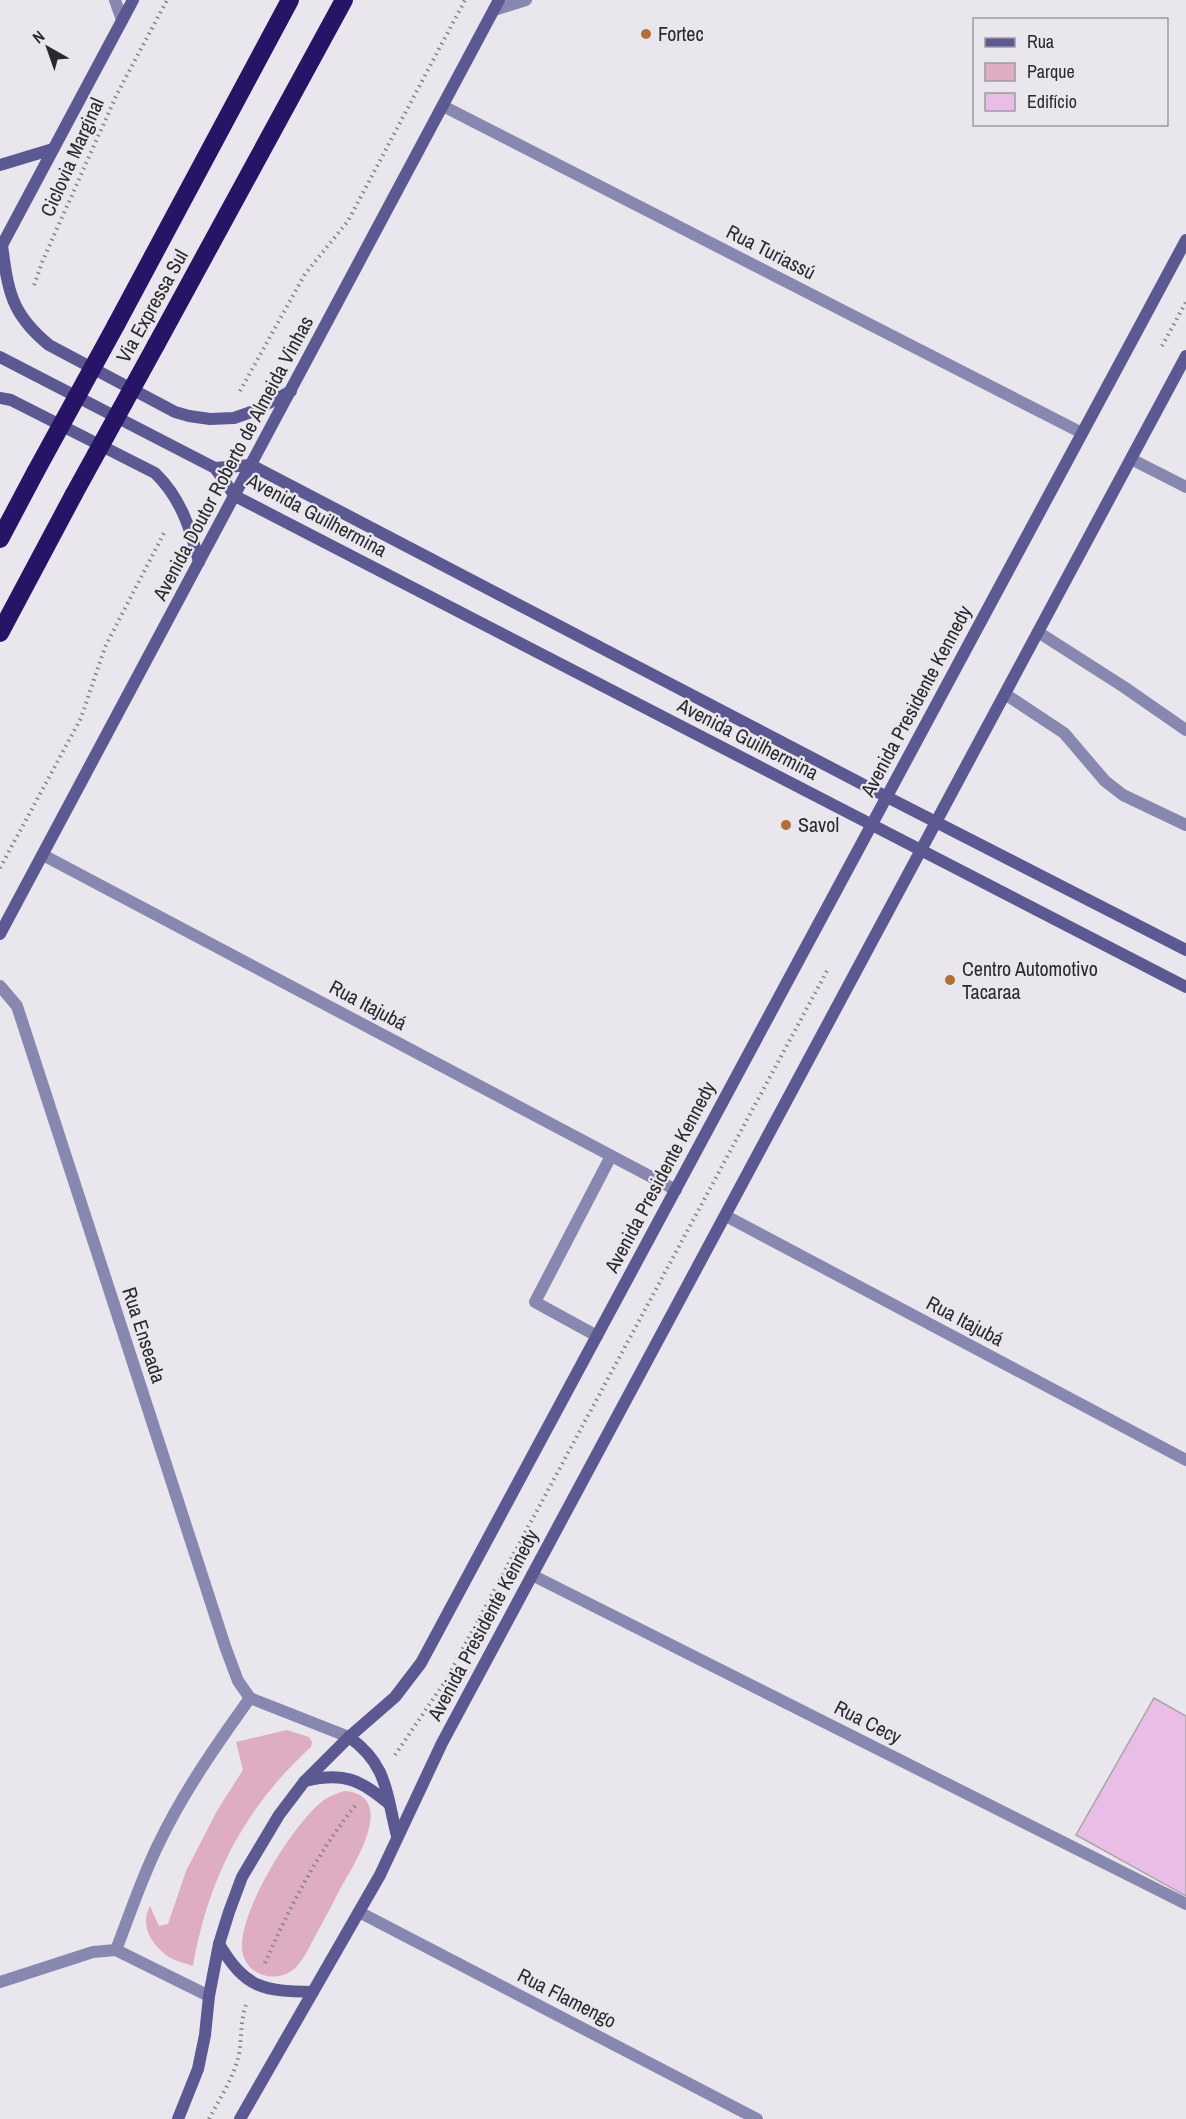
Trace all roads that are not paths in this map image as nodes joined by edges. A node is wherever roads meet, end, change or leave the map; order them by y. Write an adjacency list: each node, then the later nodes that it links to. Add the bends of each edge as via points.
1 (115, 0): 7 (street)
2 (133, 0): 7 (main road)
3 (290, 0): 23 (highway, Via Expressa Sul, bridge)
4 (344, 0): 26 (highway, Via Expressa Sul, bridge)
5 (526, 0): 6 (street)
6 (497, 5): 8 (main road, Avenida Doutor Roberto de Almeida Vinhas)
7 (122, 20): 9 (main road)
8 (443, 106): 15 (main road, Avenida Doutor Roberto de Almeida Vinhas); 17 (street, Rua Turiassú)
9 (53, 149): 10 (main road); 12 (main road)
10 (0, 165)
11 (1186, 240): 17 (main road, Avenida Presidente Kennedy)
12 (1, 247): 15 (main road, via 8,289 36,334 49,345 175,412 234,418)
13 (1186, 356): 18 (main road, Avenida Presidente Kennedy)
14 (0, 357): 20 (main road)
15 (291, 391): 19 (main road, Avenida Doutor Roberto de Almeida Vinhas)
16 (0, 398): 24 (main road, via 11,400 154,473 171,490 184,513)
17 (1082, 433): 29 (main road, Avenida Presidente Kennedy)
18 (1131, 459): 21 (street); 25 (main road, Avenida Presidente Kennedy)
19 (251, 465): 20 (main road, Avenida Guilhermina); 22 (main road, Avenida Doutor Roberto de Almeida Vinhas); 29 (main road, Avenida Guilhermina)
20 (215, 468): 22 (main road, Avenida Guilhermina)
21 (1186, 487)
22 (235, 496): 24 (main road, Avenida Doutor Roberto de Almeida Vinhas); 31 (main road, Avenida Guilhermina)
23 (0, 539)
24 (199, 562): 34 (main road, Avenida Doutor Roberto de Almeida Vinhas)
25 (1038, 632): 27 (main road, Avenida Presidente Kennedy); 28 (street)
26 (0, 633)
27 (1005, 694): 30 (main road, Avenida Presidente Kennedy); 32 (street, via 1064,733 1105,781 1123,795)
28 (1186, 730)
29 (887, 797): 30 (main road, Avenida Guilhermina); 31 (main road, Avenida Presidente Kennedy)
30 (936, 821): 33 (main road, Avenida Presidente Kennedy); 36 (main road, Avenida Guilhermina)
31 (872, 825): 33 (main road, Avenida Guilhermina); 40 (main road, Avenida Presidente Kennedy)
32 (1186, 825)
33 (921, 850): 38 (main road, Avenida Guilhermina); 41 (main road, Avenida Presidente Kennedy)
34 (43, 855): 35 (main road, Avenida Doutor Roberto de Almeida Vinhas); 39 (street, Rua Itajubá)
35 (0, 934)
36 (1186, 950)
37 (0, 986): 45 (street, Rua Enseada, via 17,1006 226,1649 238,1681)
38 (1186, 987)
39 (611, 1156): 40 (street, Rua Itajubá); 42 (street, via 535,1302)
40 (676, 1190): 42 (main road, Avenida Presidente Kennedy)
41 (726, 1216): 43 (street, Rua Itajubá); 44 (main road, Avenida Presidente Kennedy)
42 (597, 1336): 46 (main road, Avenida Presidente Kennedy, via 422,1663 395,1697)
43 (1186, 1460)
44 (532, 1575): 49 (main road, Avenida Presidente Kennedy); 50 (street, Rua Cecy)
45 (250, 1698): 46 (street); 53 (street, via 208,1756 160,1841)
46 (349, 1737): 47 (main road, Avenida Presidente Kennedy); 48 (main road, via 374,1759 382,1774)
47 (304, 1782): 48 (main road, via 325,1777 357,1781); 52 (main road, Avenida Presidente Kennedy, via 242,1877)
48 (388, 1803): 49 (main road)
49 (397, 1836): 51 (main road, Avenida Presidente Kennedy)
50 (1186, 1904)
51 (359, 1912): 55 (main road, Avenida Presidente Kennedy); 57 (street, Rua Flamengo)
52 (219, 1944): 55 (main road, via 255,1985 283,1992); 56 (main road, Avenida Presidente Kennedy)
53 (116, 1950): 54 (street, via 93,1952); 56 (street)
54 (0, 1982)
55 (313, 1992): 59 (main road, Avenida Presidente Kennedy)
56 (209, 1996): 58 (main road, Avenida Presidente Kennedy, via 202,2051)
57 (738, 2115): 60 (street, Rua Flamengo)
58 (178, 2119)
59 (240, 2119)
60 (757, 2119)

